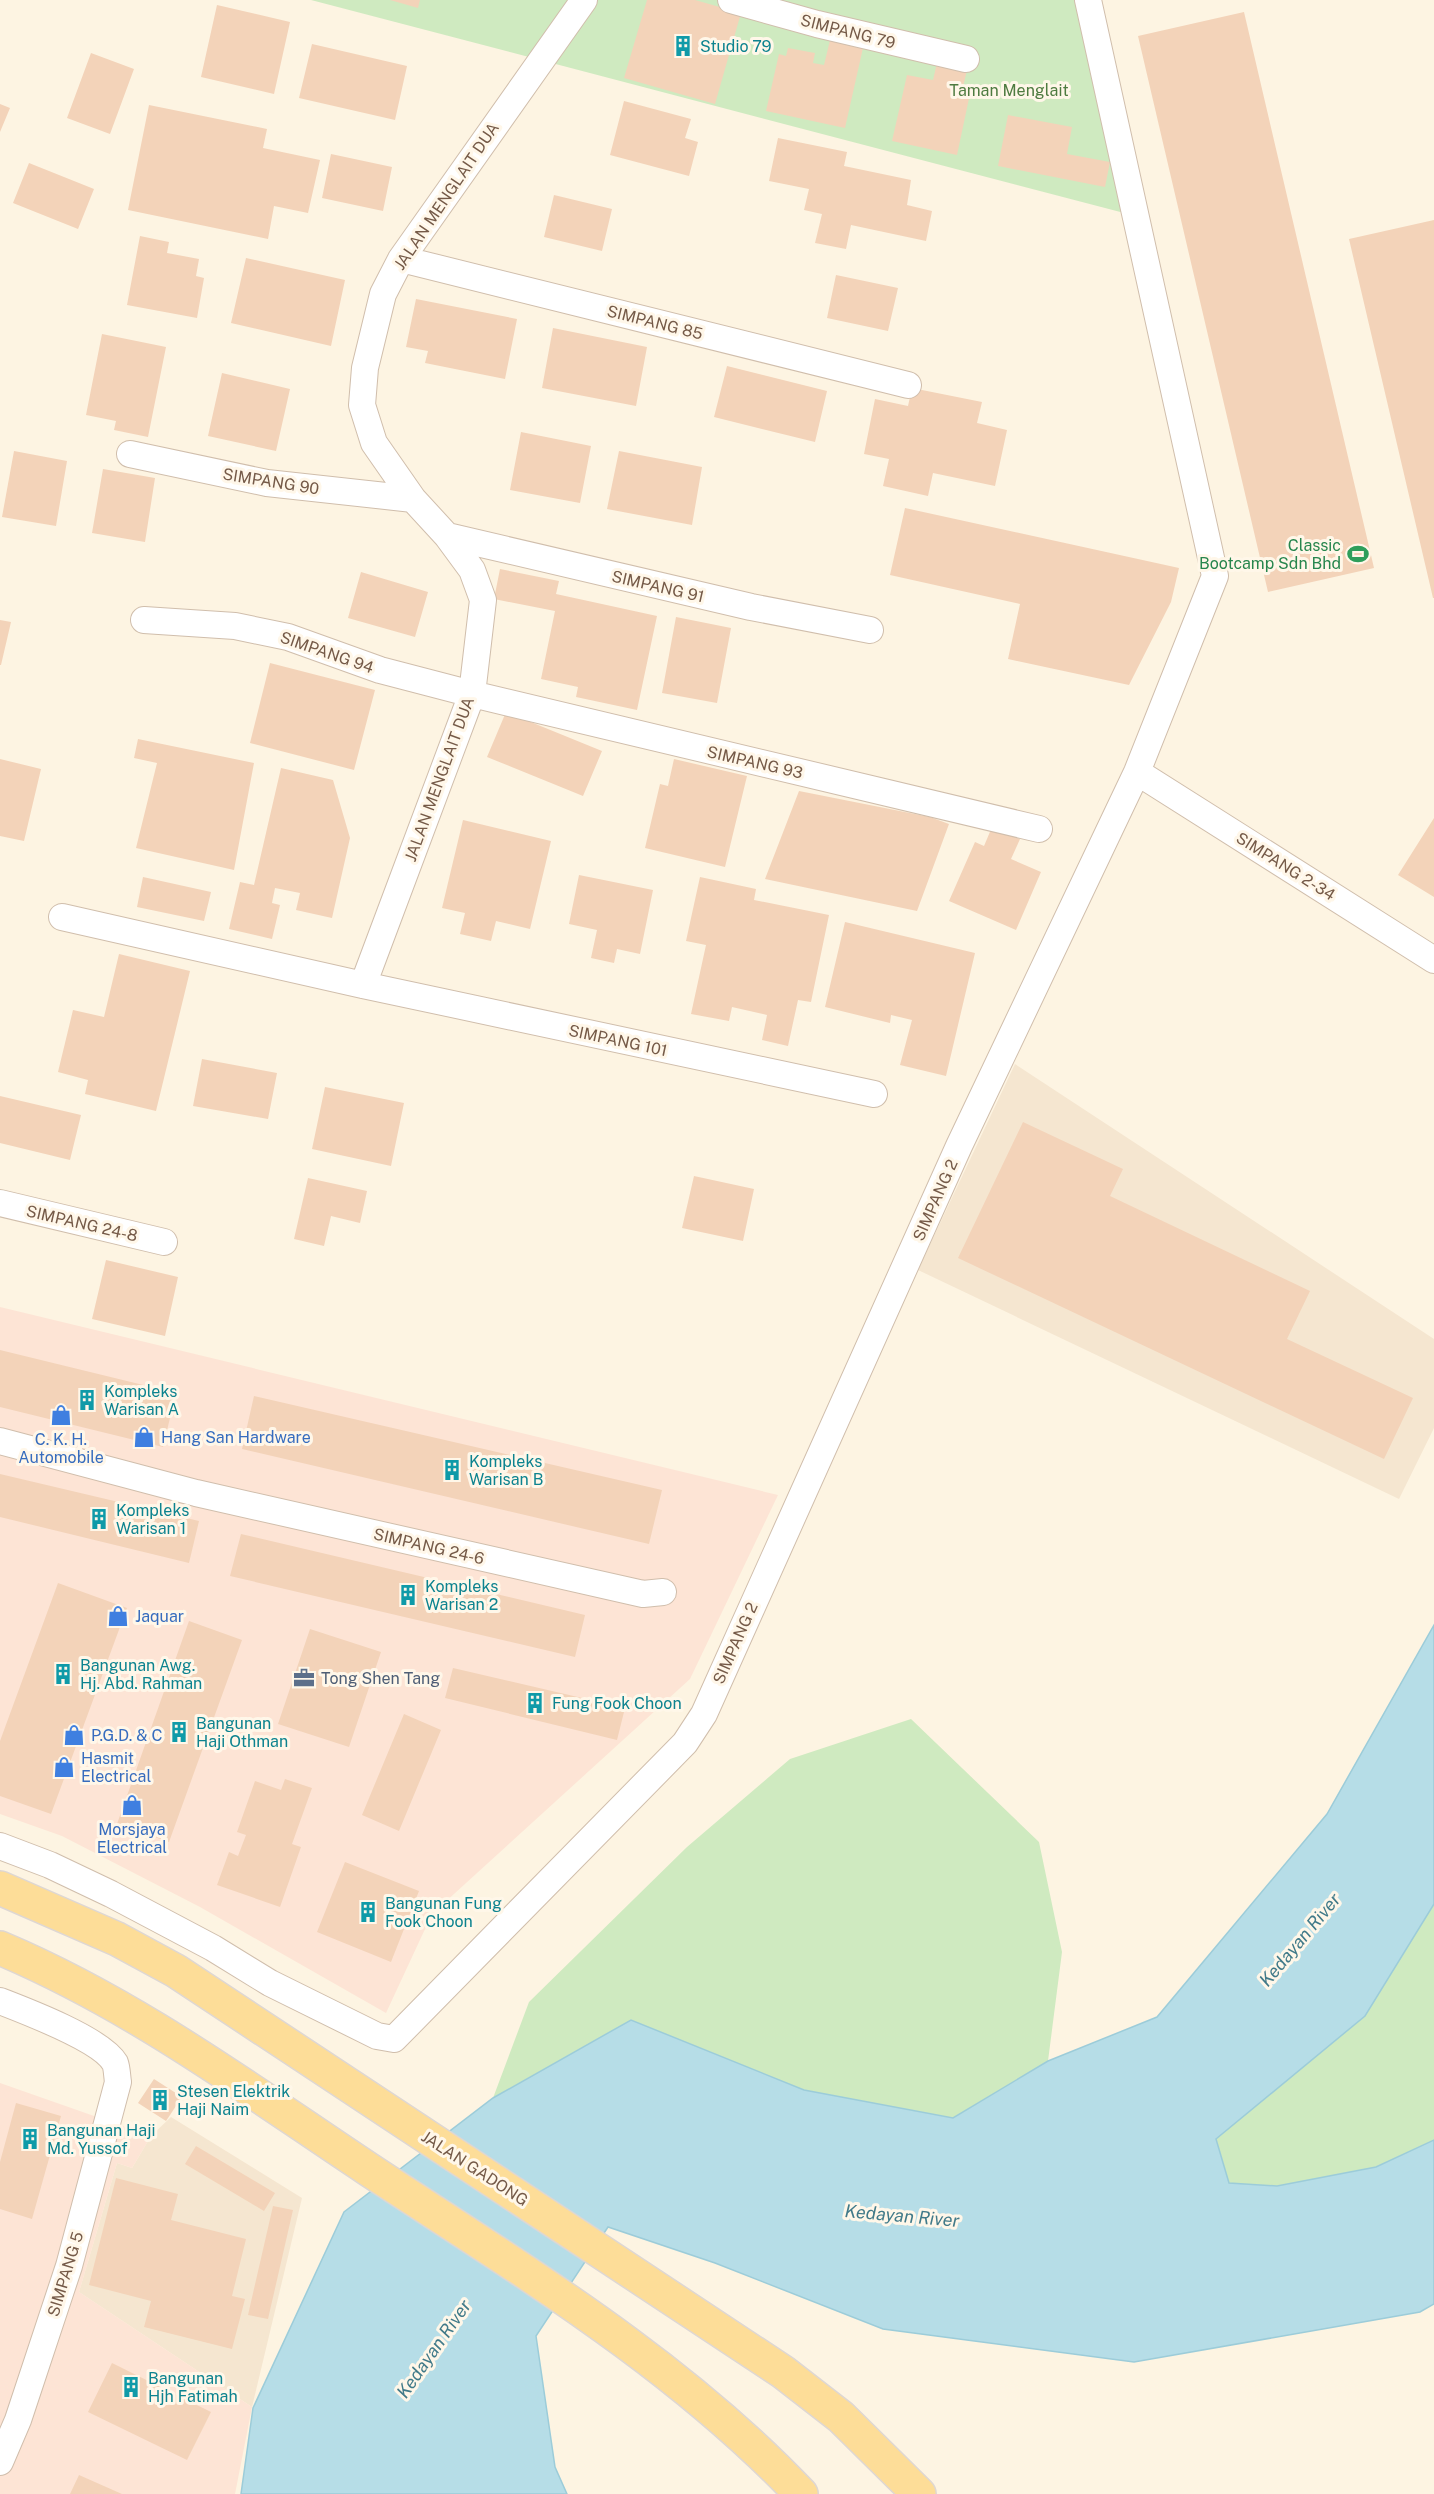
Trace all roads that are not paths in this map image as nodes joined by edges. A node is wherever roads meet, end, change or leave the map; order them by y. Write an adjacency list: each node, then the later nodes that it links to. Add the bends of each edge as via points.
1 (584, 0): 5 (street, JALAN MENGLAIT DUA)
2 (731, 0): 4 (street, SIMPANG 79)
3 (1088, 0): 13 (street, via 1215,576)
4 (966, 59)
5 (401, 259): 6 (street, SIMPANG 85); 8 (street, JALAN MENGLAIT DUA, via 383,294 365,368 362,405 374,443)
6 (908, 385)
7 (130, 454): 8 (street, SIMPANG 90, via 267,483)
8 (413, 499): 9 (street, JALAN MENGLAIT DUA)
9 (447, 536): 11 (street, SIMPANG 91, via 751,607); 12 (street, JALAN MENGLAIT DUA, via 472,570 483,600)
10 (144, 620): 12 (street, SIMPANG 94, via 234,626 288,637 380,670)
11 (870, 630)
12 (472, 694): 14 (street, SIMPANG 93); 17 (street, JALAN MENGLAIT DUA)
13 (1137, 772): 16 (street, SIMPANG 2-34); 23 (street, SIMPANG 2, via 959,1146 704,1714 685,1743 410,2025 394,2039 377,2036 270,1983 111,1894 50,1864)
14 (1039, 829)
15 (63, 917): 17 (street)
16 (1434, 960)
17 (363, 985): 18 (street, SIMPANG 101)
18 (874, 1094)
19 (0, 1203): 20 (street, SIMPANG 24-8)
20 (164, 1242)
21 (0, 1441): 22 (street, SIMPANG 24-6, via 196,1493 643,1594)
22 (663, 1592)
23 (0, 1846)
24 (0, 1887): 29 (main road, JALAN GADONG, via 117,1939 176,1971 260,2026 783,2372 841,2417)
25 (0, 1948): 28 (main road, via 117,2004 576,2306 693,2393)
26 (0, 2001): 27 (street, SIMPANG 5, via 62,2027 103,2051 115,2064 118,2082 69,2266 18,2420)
27 (0, 2462)
28 (801, 2494)
29 (919, 2494)

